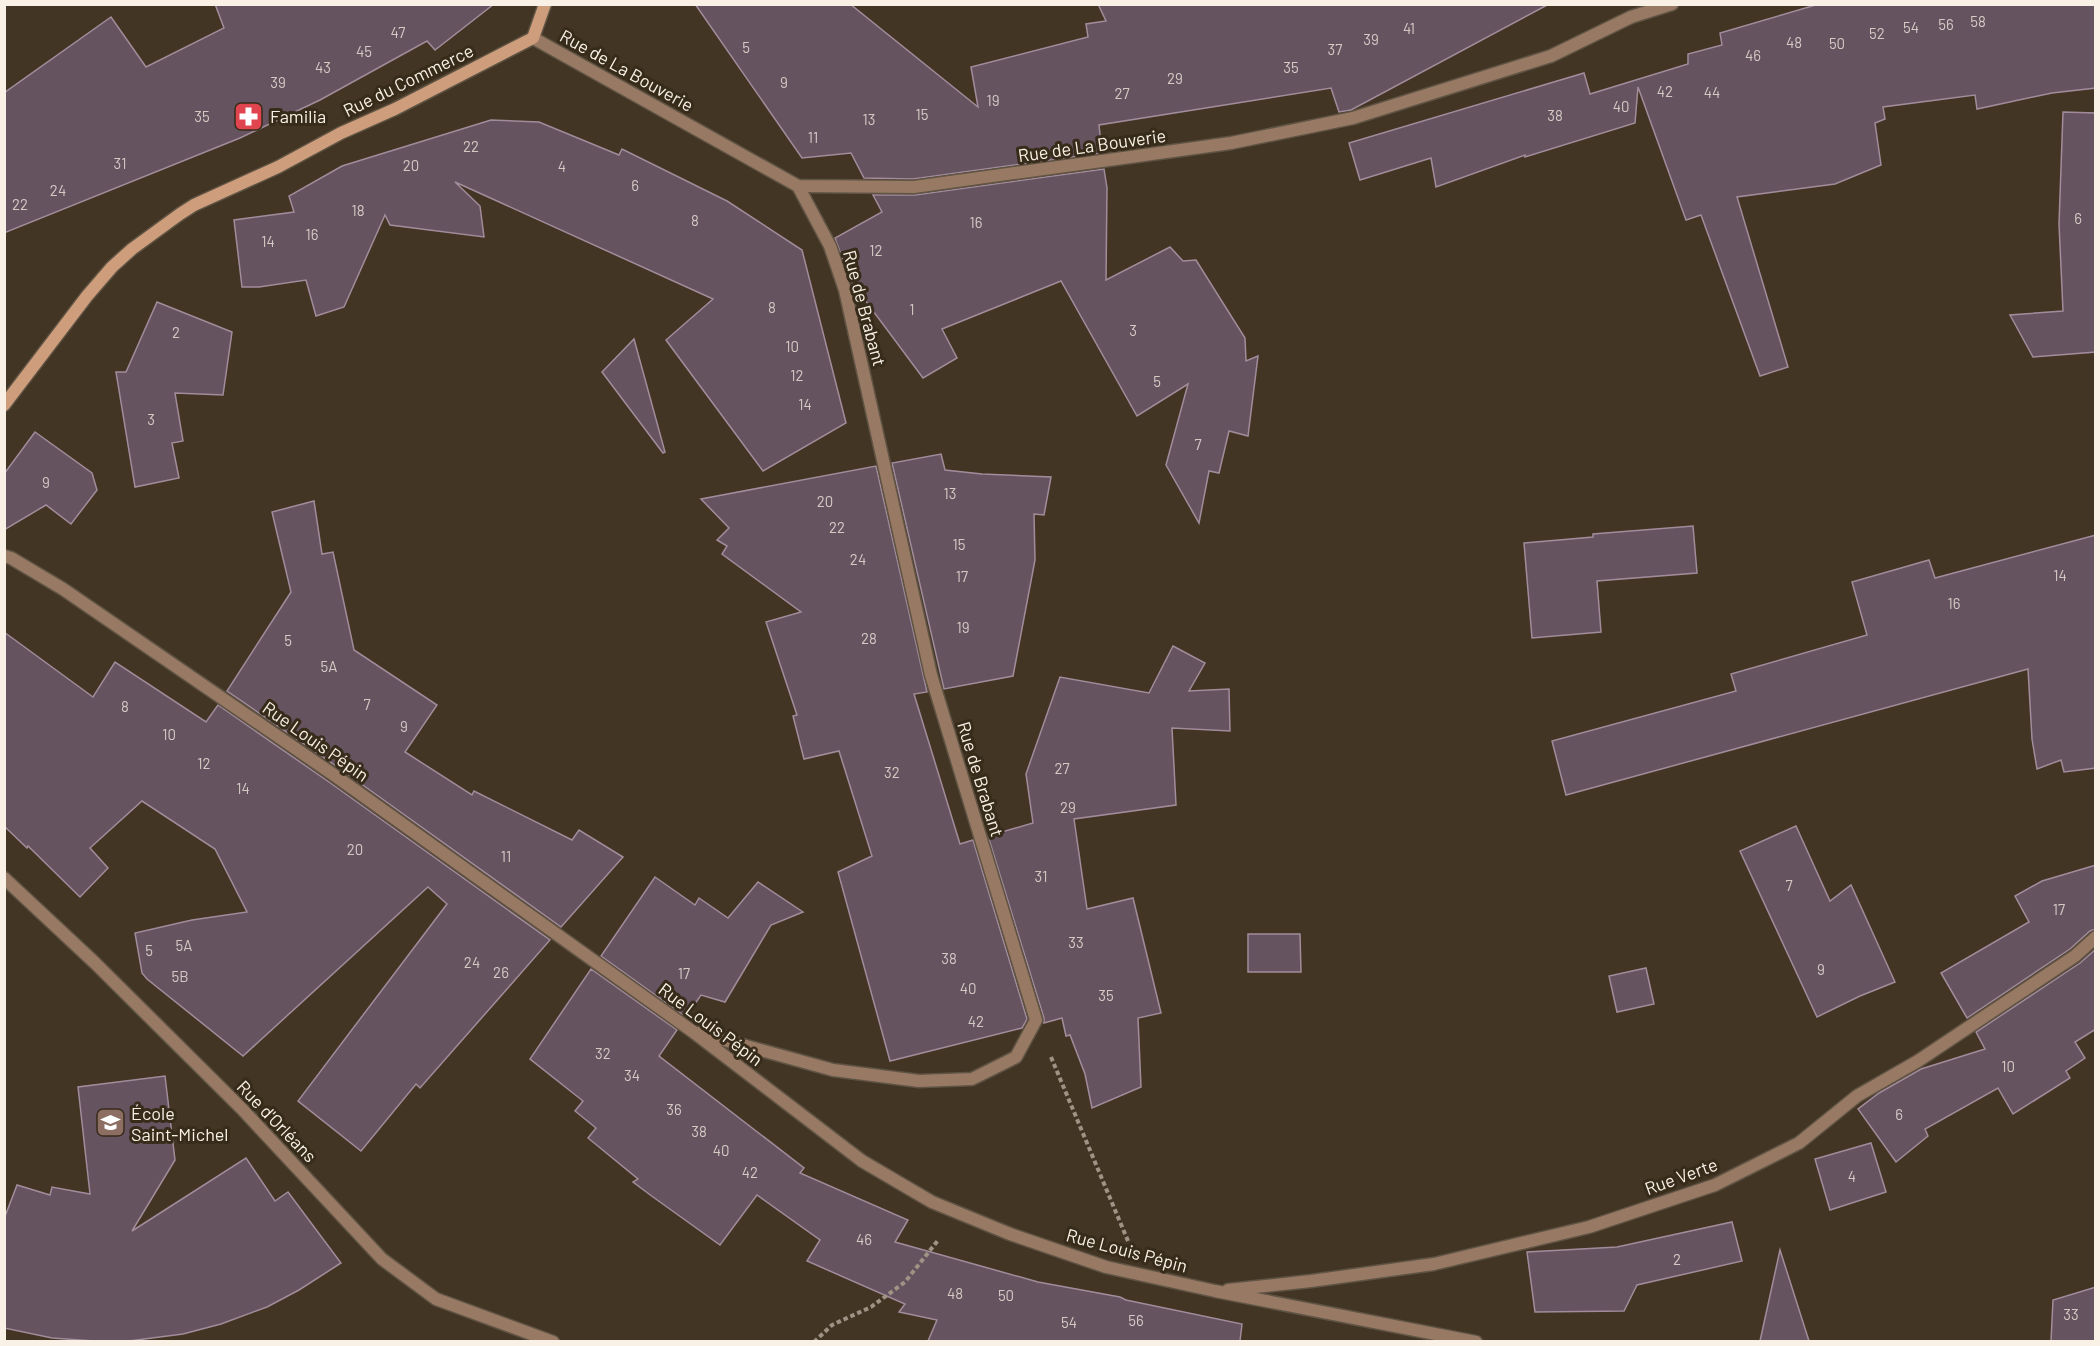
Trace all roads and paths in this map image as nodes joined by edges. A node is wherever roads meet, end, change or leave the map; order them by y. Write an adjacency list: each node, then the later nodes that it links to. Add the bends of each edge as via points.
1 (545, 4): 3 (main road)
2 (1671, 4): 4 (street, Rue de La Bouverie, via 1632,17 1551,56 1353,118 1269,136 914,187)
3 (533, 38): 4 (street, Rue de La Bouverie); 5 (main road, Rue du Commerce, via 187,209 119,260)
4 (798, 186): 9 (street, Rue de Brabant, via 830,246 845,290 931,675)
5 (4, 405)
6 (4, 556): 10 (street, Rue Louis Pépin, via 63,589 334,775)
7 (4, 878): 14 (street, Rue d'Orléans, via 233,1101 382,1258 436,1299)
8 (2096, 937): 13 (street, Rue Verte, via 2075,956 1918,1061 1857,1096 1799,1143 1715,1185 1589,1227 1434,1264)
9 (1036, 1020): 10 (street, via 1016,1057 972,1079 930,1080 833,1070); 12 (path)
10 (692, 1031): 11 (street, Rue Louis Pépin, via 862,1161 932,1202)
11 (963, 1215): 12 (street, Rue Louis Pépin, via 1095,1263); 15 (path, via 904,1282 871,1307 832,1325)
12 (1142, 1275): 13 (street, Rue Louis Pépin)
13 (1215, 1291): 16 (street, Rue Louis Pépin)
14 (549, 1341)
15 (814, 1341)
16 (1476, 1341)

